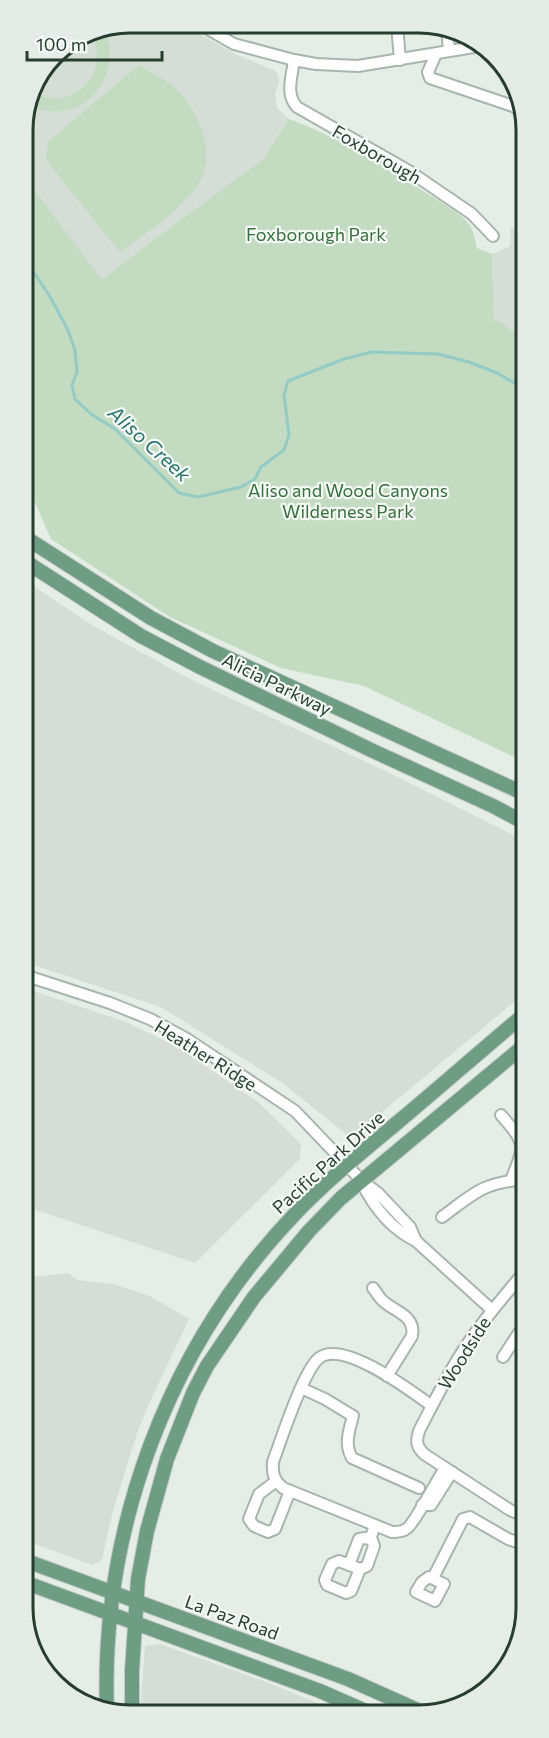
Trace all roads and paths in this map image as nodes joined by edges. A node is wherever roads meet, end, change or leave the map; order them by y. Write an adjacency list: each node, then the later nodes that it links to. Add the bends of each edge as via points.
1 (216, 33): 7 (street, via 234,44)
2 (398, 33): 8 (street)
3 (448, 37): 5 (street)
4 (470, 48): 5 (street)
5 (449, 51): 6 (street)
6 (436, 54): 8 (street); 9 (street, via 428,72 430,78)
7 (294, 60): 8 (street, via 358,66); 10 (street, Foxborough, via 290,90 291,101 297,107 409,171 472,214)
8 (400, 60)
9 (513, 106)
10 (493, 236)
11 (33, 542): 13 (main road, Alicia Parkway, via 151,618 213,651)
12 (33, 567): 14 (main road, Alicia Parkway, via 141,636 198,666)
13 (516, 790)
14 (516, 818)
15 (33, 978): 20 (street, Heather Ridge, via 110,1002 187,1040 295,1111)
16 (516, 1021): 20 (main road, Pacific Park Drive)
17 (516, 1052): 22 (main road, Pacific Park Drive)
18 (501, 1115): 19 (street)
19 (516, 1132)
20 (347, 1165): 22 (street, Heather Ridge); 29 (main road, Pacific Park Drive, via 272,1238)
21 (516, 1165): 23 (street)
22 (361, 1180): 28 (street, Heather Ridge, via 410,1227 416,1241); 35 (main road, Pacific Park Drive, via 309,1230 254,1297 207,1366)
23 (511, 1180): 24 (street); 25 (street, via 481,1188)
24 (516, 1180)
25 (442, 1217)
26 (516, 1282): 28 (street, Woodside)
27 (373, 1288): 32 (street, via 414,1329)
28 (492, 1310): 34 (street, Woodside, via 448,1374)
29 (203, 1335): 35 (main road, via 204,1354 182,1400); 49 (main road, Pacific Park Drive, via 168,1401 139,1474)
30 (516, 1337): 31 (street)
31 (503, 1357)
32 (387, 1376): 33 (street, via 340,1353 330,1353 313,1365); 34 (street)
33 (301, 1388): 37 (street, via 273,1462); 38 (street, via 353,1416 347,1443 352,1458)
34 (432, 1406): 36 (street, Woodside, via 419,1431 417,1445)
35 (180, 1426): 50 (main road, Pacific Park Drive, via 147,1532)
36 (448, 1470): 40 (street); 41 (street, via 432,1505 422,1506 407,1529 392,1532)
37 (275, 1482): 39 (street); 39 (street, via 259,1494 249,1519 254,1526 268,1532 275,1529)
38 (419, 1488)
39 (290, 1491): 41 (street)
40 (516, 1513)
41 (375, 1526): 42 (street)
42 (370, 1539): 45 (street, via 359,1539); 46 (street, via 375,1546 367,1566)
43 (516, 1542): 47 (street, via 470,1517 464,1519)
44 (33, 1563): 49 (main road, La Paz Road)
45 (349, 1565): 46 (street); 46 (street, via 339,1561 332,1564 325,1580 327,1586 351,1591)
46 (360, 1569)
47 (433, 1578)
48 (33, 1585): 51 (main road)
49 (113, 1593): 50 (main road, La Paz Road); 51 (main road, Pacific Park Drive)
50 (137, 1600): 52 (main road, Pacific Park Drive); 56 (main road, La Paz Road, via 348,1679)
51 (111, 1614): 52 (main road); 53 (main road, Pacific Park Drive)
52 (136, 1622): 54 (main road, Pacific Park Drive); 55 (main road)
53 (107, 1702)
54 (132, 1705)
55 (352, 1705)
56 (406, 1705)

